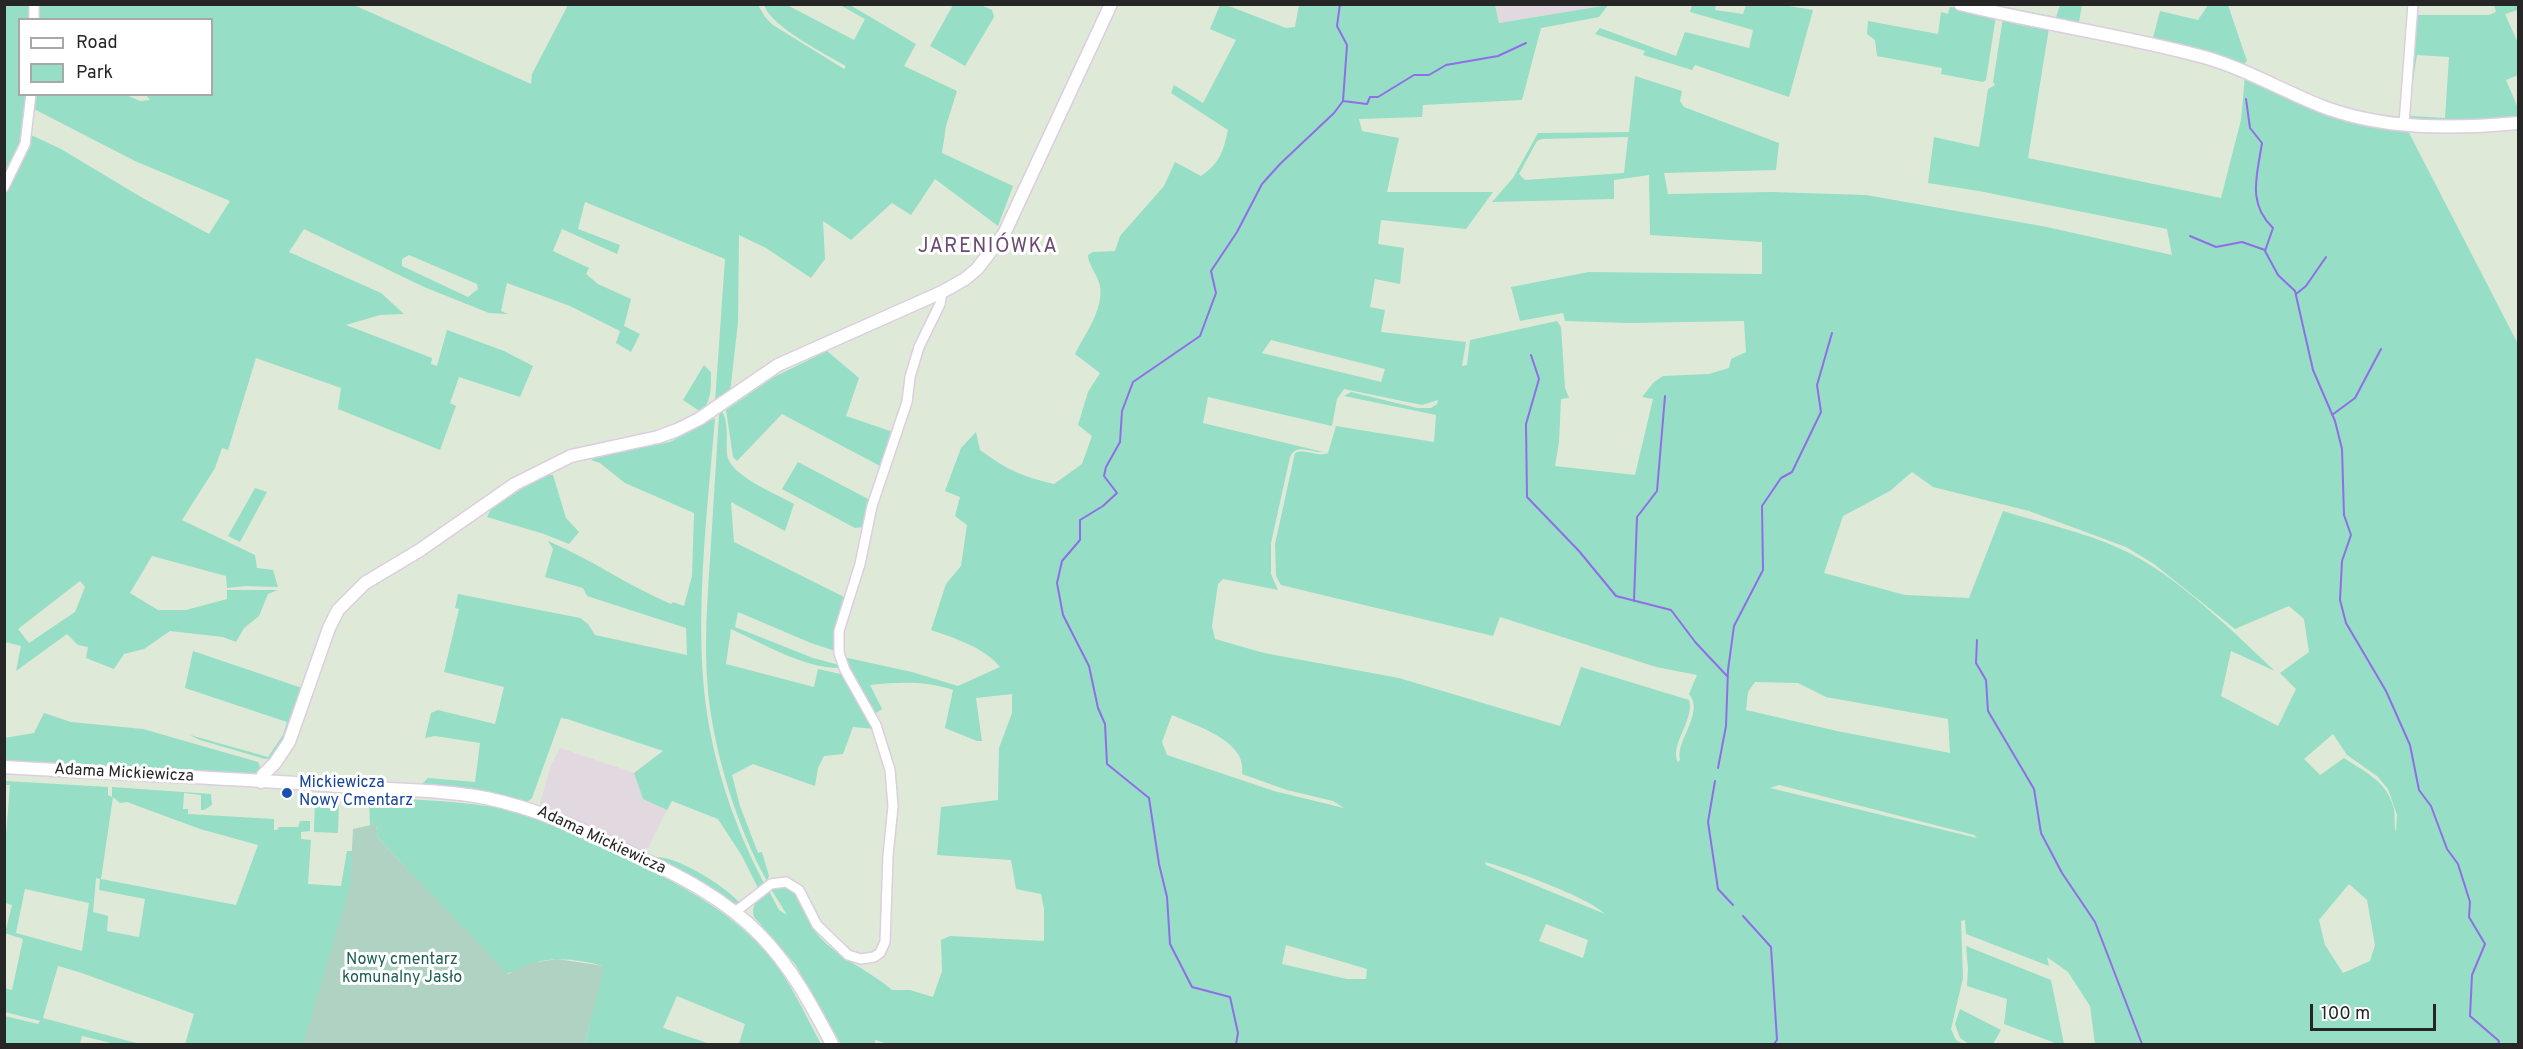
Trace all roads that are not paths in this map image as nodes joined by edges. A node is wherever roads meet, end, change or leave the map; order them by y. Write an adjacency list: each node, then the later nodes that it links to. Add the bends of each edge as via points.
1 (1111, 4): 8 (street, via 1004,234 977,269)
2 (1960, 4): 6 (street, via 2179,50 2252,73 2323,107)
3 (2413, 4): 6 (street)
4 (31, 96): 7 (street, via 25,144)
5 (2518, 123): 6 (street, via 2457,128)
6 (2404, 124)
7 (4, 187)
8 (942, 292): 10 (street, via 778,365 677,430 571,456 544,468 365,583 338,610 289,742); 11 (street, via 918,347 907,402 872,506 861,564 838,631 845,670 876,725 890,770 893,806 885,942 874,957 848,955 817,925 799,890 786,882 771,884)
9 (4, 767): 10 (street, Adama Mickiewicza)
10 (261, 782): 11 (street, Adama Mickiewicza, via 484,797 534,809 644,859 702,889)
11 (735, 912): 12 (street, Adama Mickiewicza, via 781,958)
12 (832, 1044)

